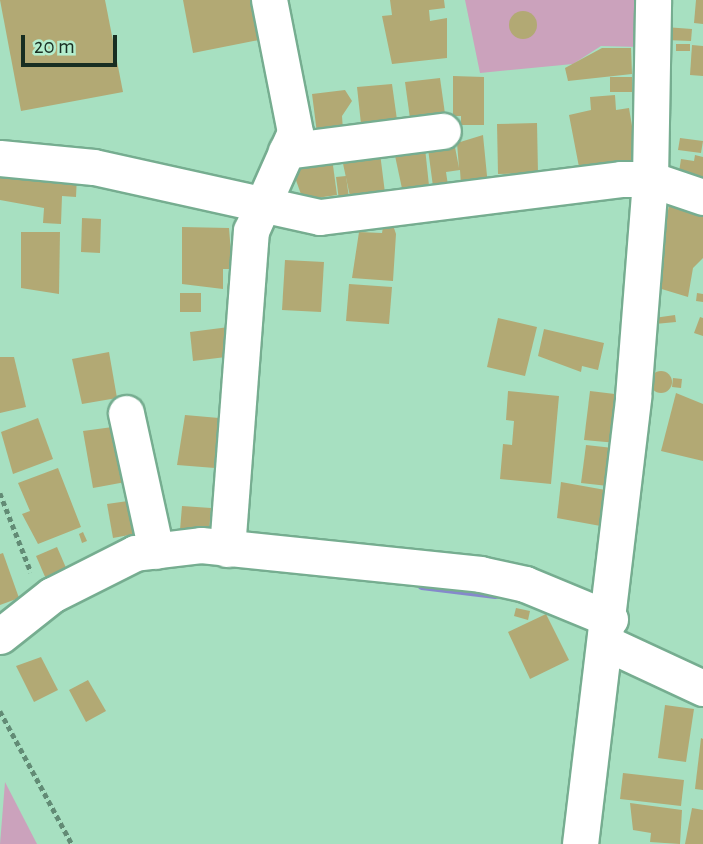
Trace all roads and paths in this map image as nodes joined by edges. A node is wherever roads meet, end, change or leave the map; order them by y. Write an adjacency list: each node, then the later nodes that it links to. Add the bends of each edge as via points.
1 (269, 0): 4 (street, via 295,132)
2 (653, 0): 6 (street)
3 (443, 131): 4 (street)
4 (286, 151): 8 (street)
5 (0, 158): 8 (street, via 94,167)
6 (650, 179): 7 (street); 8 (street, via 320,217); 14 (street)
7 (703, 197)
8 (262, 201): 11 (street, via 251,231)
9 (125, 412): 12 (street)
10 (0, 493): 13 (path)
11 (227, 549): 12 (street); 14 (street, via 480,574 525,584)
12 (156, 551): 13 (street, via 135,553)
13 (43, 602): 15 (street)
14 (608, 631): 16 (street); 19 (street)
15 (0, 636)
16 (703, 688)
17 (0, 711): 18 (path)
18 (72, 844)
19 (580, 844)

